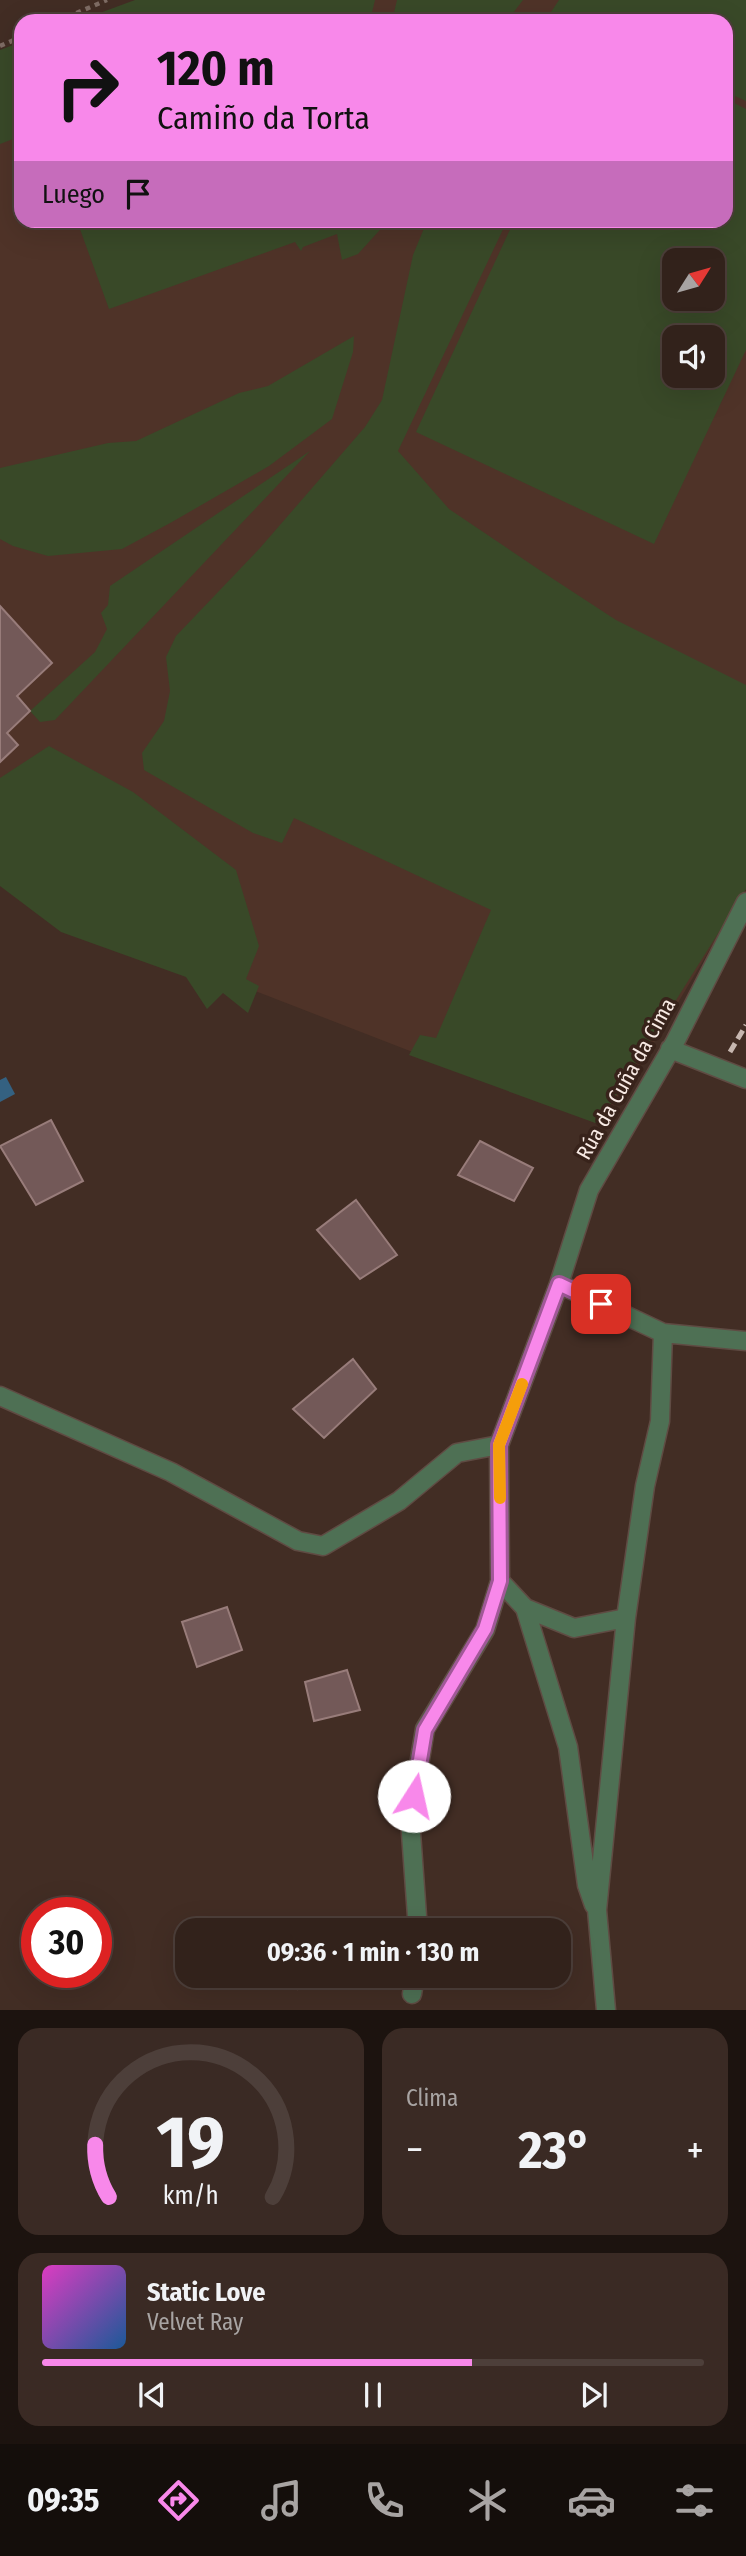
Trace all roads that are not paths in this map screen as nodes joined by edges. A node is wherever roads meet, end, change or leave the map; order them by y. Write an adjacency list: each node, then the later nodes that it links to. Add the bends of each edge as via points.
1 (746, 902): 2 (street, Rúa da Cuña da Cima)
2 (670, 1049): 3 (street); 4 (street, Rúa da Cuña da Cima, via 589,1190)
3 (746, 1079)
4 (559, 1284): 5 (street); 8 (street, Rúa da Cuña da Cima)
5 (663, 1333): 6 (street); 11 (street, via 660,1421 645,1486)
6 (746, 1341)
7 (0, 1396): 8 (street, via 171,1472 298,1541 324,1546 400,1501 457,1453)
8 (499, 1445): 9 (street)
9 (500, 1581): 10 (street); 13 (street, via 485,1629 425,1730 410,1819)
10 (525, 1608): 11 (street, via 574,1628); 12 (street, via 568,1747 587,1885)
11 (626, 1618): 12 (street)
12 (597, 1910): 14 (street)
13 (417, 1918)
14 (606, 2010)

